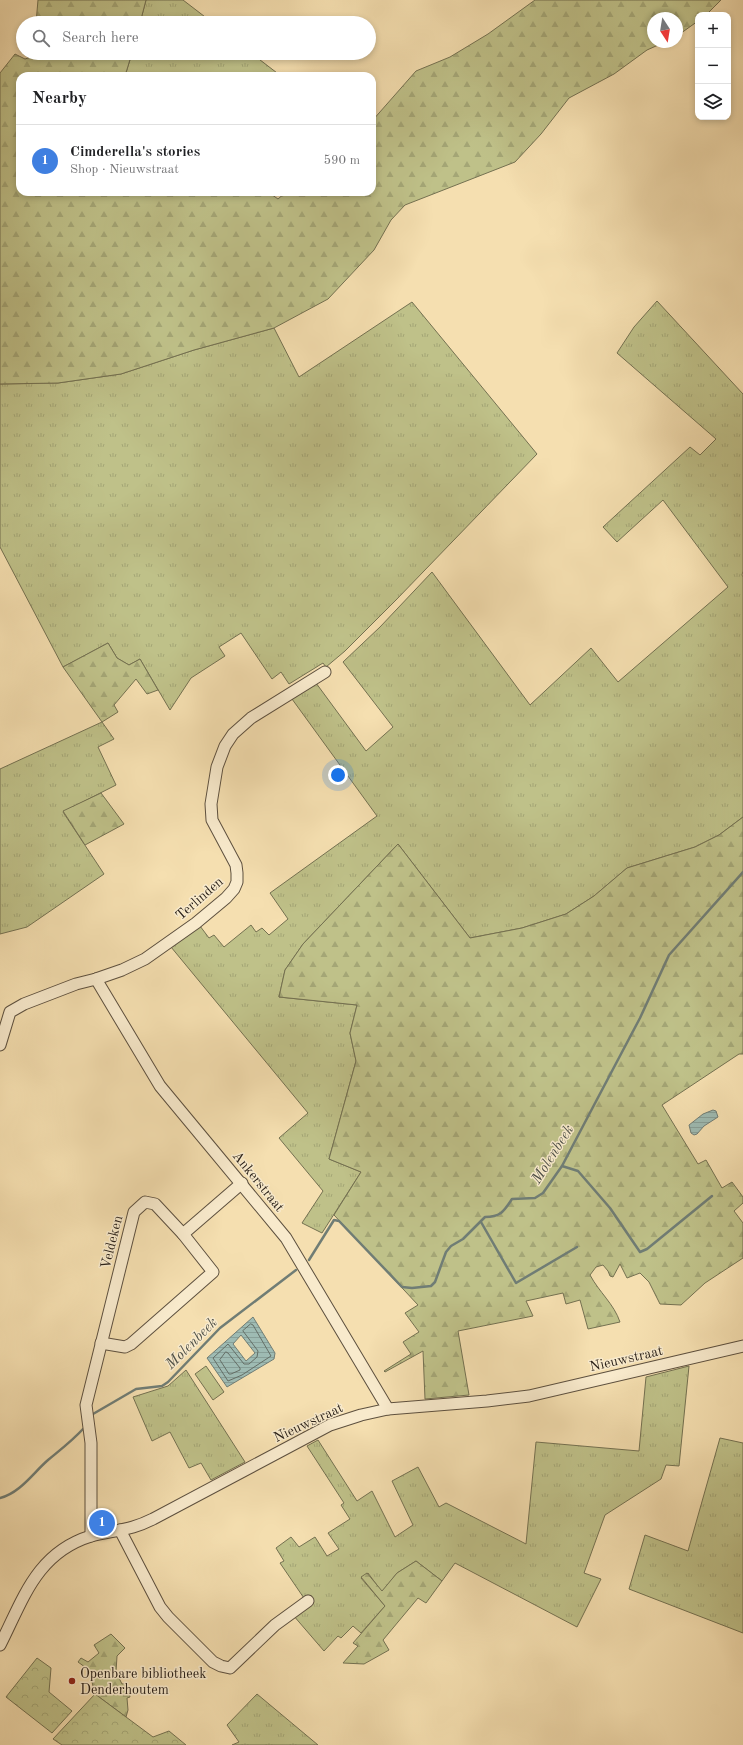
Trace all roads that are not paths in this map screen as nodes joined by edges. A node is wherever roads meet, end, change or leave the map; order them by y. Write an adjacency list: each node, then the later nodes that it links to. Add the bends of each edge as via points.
1 (325, 672): 2 (street, Terlinden, via 251,718 233,734 225,746 217,766 211,804 212,820 236,865 234,889 196,922 145,959)
2 (96, 979): 3 (street, Terlinden, via 76,984); 5 (street, Ankerstraat, via 160,1086)
3 (5, 1012): 4 (street, Terlinden)
4 (0, 1045)
5 (242, 1183): 6 (street); 9 (street, Ankerstraat, via 286,1238)
6 (183, 1234): 7 (street, Veldeken, via 214,1272 125,1348); 7 (street, Veldeken, via 154,1204 145,1202 134,1212)
7 (101, 1343): 11 (street, Veldeken, via 86,1405 91,1443)
8 (743, 1346): 9 (street, Nieuwstraat, via 529,1396)
9 (388, 1409): 10 (street, Nieuwstraat, via 330,1425 153,1519)
10 (120, 1530): 11 (street, Nieuwstraat); 12 (street, via 160,1607 213,1662 221,1666 230,1668 276,1625)
11 (92, 1536): 13 (street, Nieuwstraat, via 62,1550 33,1579)
12 (308, 1601)
13 (0, 1645)

